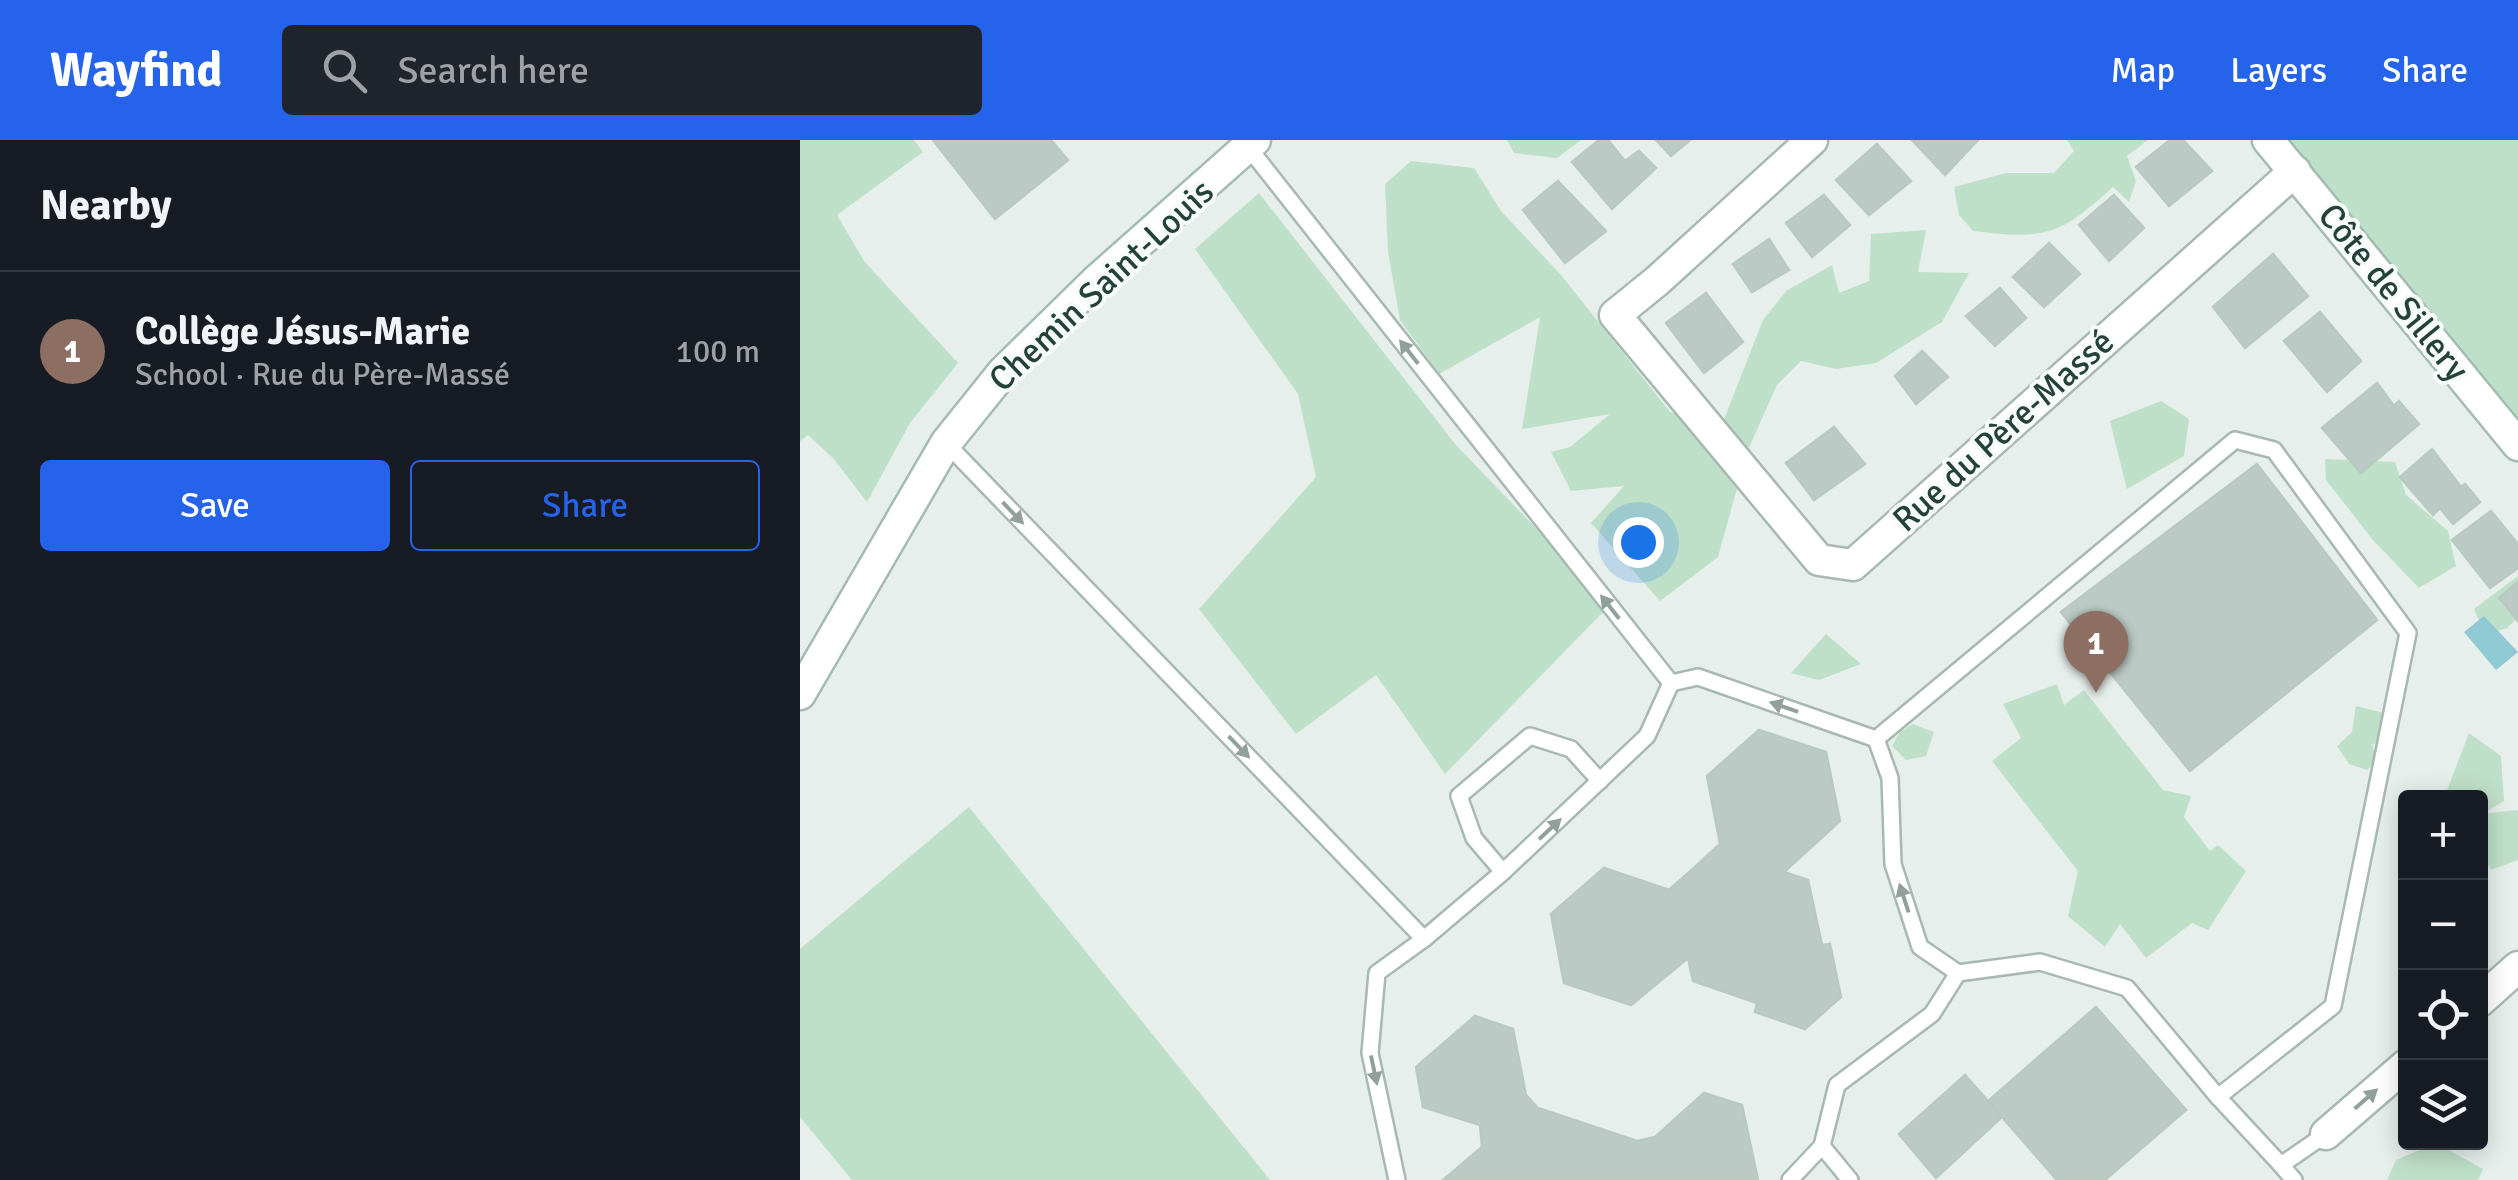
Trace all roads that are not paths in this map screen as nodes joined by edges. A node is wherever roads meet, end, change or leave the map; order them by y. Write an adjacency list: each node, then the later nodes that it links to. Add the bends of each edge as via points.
1 (1812, 140): 4 (street, Rue du Père-Massé, via 1615,316 1819,560 1853,565)
2 (2268, 140): 4 (street, Côte de Sillery)
3 (1252, 143): 5 (street, Chemin Saint-Louis, via 1003,372); 7 (lane, one-way to 3)
4 (2295, 171): 6 (street, Côte de Sillery)
5 (946, 443): 8 (street, Chemin Saint-Louis); 12 (lane, one-way to 12)
6 (2518, 445)
7 (1670, 684): 9 (lane, one-way to 7, via 1698,676); 10 (lane, via 1647,736)
8 (800, 694)
9 (1876, 739): 14 (lane, one-way to 9, via 1920,948 1893,864 1890,778); 17 (lane, via 2235,440 2274,450 2408,633 2333,1006)
10 (1600, 782): 11 (lane, one-way to 10); 11 (lane, via 1571,748 1530,736 1459,796 1474,838)
11 (1503, 872): 12 (lane)
12 (1424, 940): 21 (lane, one-way to 21, via 1377,973 1370,1053)
13 (2518, 967): 15 (street)
14 (1958, 973): 17 (lane, via 2040,962 2127,988); 19 (lane, via 1932,1014 1838,1085)
15 (2488, 994)
16 (2398, 1072): 18 (street, one-way to 16)
17 (2218, 1097): 20 (lane)
18 (2326, 1134): 20 (lane)
19 (1822, 1146): 22 (lane); 23 (lane)
20 (2282, 1165): 24 (lane)
21 (1398, 1180)
22 (1790, 1180)
23 (1850, 1180)
24 (2294, 1180)

